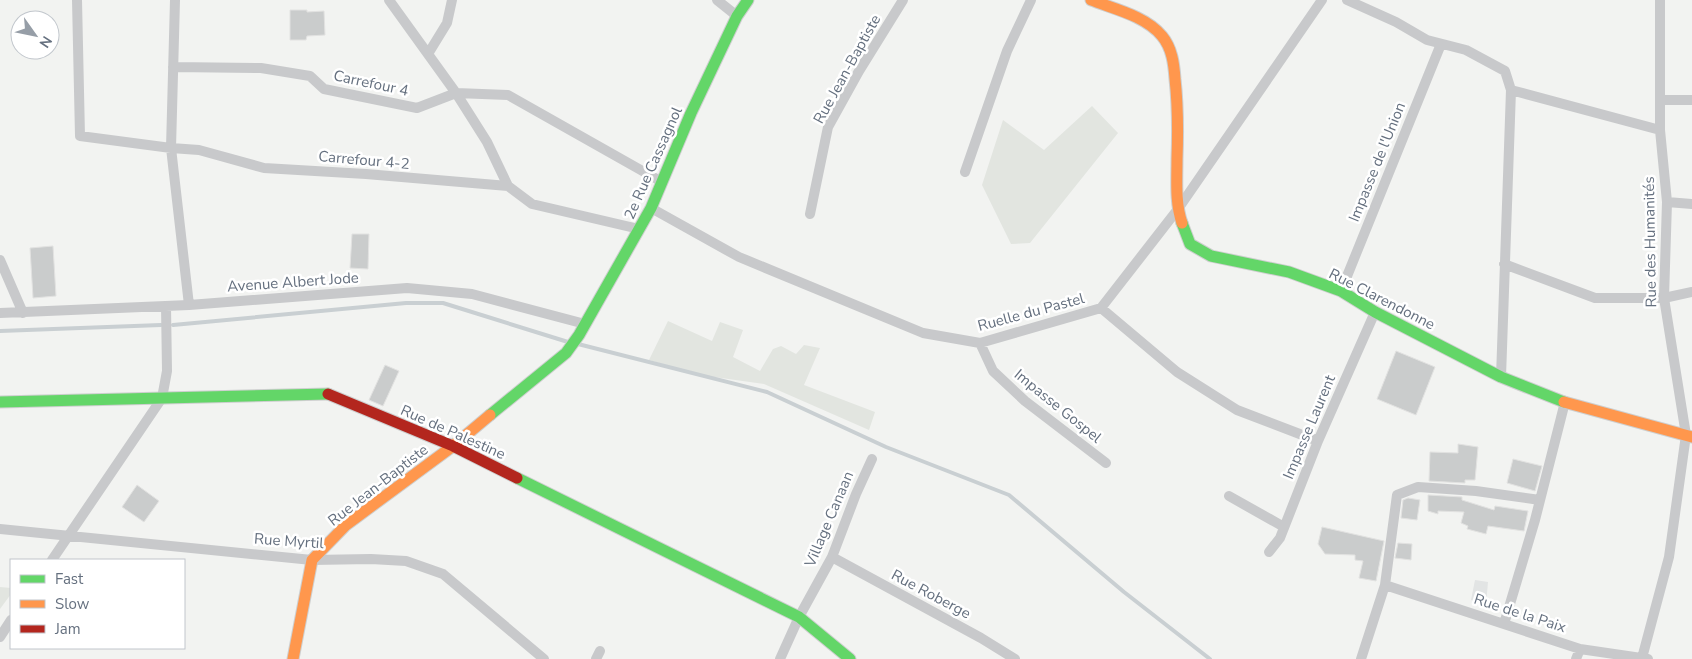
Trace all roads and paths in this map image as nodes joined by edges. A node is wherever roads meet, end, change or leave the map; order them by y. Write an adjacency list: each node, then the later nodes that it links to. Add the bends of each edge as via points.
1 (77, 0): 22 (street, Carrefour 4-2, via 80,136)
2 (175, 0): 16 (street)
3 (388, 0): 15 (street)
4 (452, 0): 15 (street, via 447,23)
5 (717, 0): 13 (street)
6 (748, 0): 13 (street, 2e Rue Cassagnol)
7 (903, 0): 30 (street, Rue Jean-Baptiste, via 828,127)
8 (1031, 0): 23 (street, via 1007,51)
9 (1091, 0): 29 (street, Rue Clarendonne, via 1144,21 1163,37 1173,56 1177,100)
10 (1322, 0): 29 (street)
11 (1347, 0): 14 (street)
12 (1660, 0): 19 (street, Rue des Humanités)
13 (737, 16): 24 (street, 2e Rue Cassagnol)
14 (1441, 44): 17 (street, via 1466,50 1505,71); 34 (street, Impasse de l'Union)
15 (428, 54): 18 (street)
16 (173, 67): 18 (street, Carrefour 4, via 261,68 310,76 324,89 417,108); 22 (street)
17 (1511, 90): 21 (street); 33 (street)
18 (456, 93): 24 (street, Carrefour 4, via 508,96); 25 (street, via 487,142)
19 (1661, 100): 20 (street); 21 (street, Rue des Humanités)
20 (1692, 100)
21 (1660, 130): 26 (street, Rue des Humanités)
22 (171, 148): 25 (street, Carrefour 4-2, via 199,150 264,168); 37 (street)
23 (965, 172)
24 (662, 182): 28 (street, 2e Rue Cassagnol)
25 (508, 186): 31 (street, via 532,204)
26 (1667, 202): 27 (street); 36 (street, Rue des Humanités)
27 (1692, 204)
28 (650, 208): 31 (street, 2e Rue Cassagnol); 44 (street, Ruelle du Pastel, via 739,257 855,306 923,333)
29 (1178, 209): 34 (street, Rue Clarendonne, via 1190,244 1211,256 1289,272); 39 (street)
30 (810, 214)
31 (639, 229): 43 (street, 2e Rue Cassagnol)
32 (0, 260): 42 (street)
33 (1504, 264): 36 (street, via 1595,298); 46 (street)
34 (1341, 291): 40 (street, Rue Clarendonne)
35 (1692, 292): 36 (street)
36 (1664, 298): 50 (street, Rue des Humanités)
37 (189, 305): 38 (street, Avenue Albert Jode); 43 (street, Avenue Albert Jode, via 407,288 472,294)
38 (166, 306): 42 (street, Avenue Albert Jode); 47 (street, via 167,371)
39 (1101, 308): 44 (street, Ruelle du Pastel); 51 (street, Ruelle du Pastel, via 1178,372 1237,410)
40 (1374, 312): 46 (street, Rue Clarendonne); 51 (street, Impasse Laurent)
41 (0, 313): 42 (street, Avenue Albert Jode)
42 (22, 313)
43 (585, 324): 45 (street, 2e Rue Cassagnol)
44 (980, 343): 54 (street, Impasse Gospel, via 993,371 1025,401)
45 (566, 353): 52 (street, Rue Jean-Baptiste)
46 (1501, 377): 49 (street, Rue Clarendonne)
47 (162, 398): 48 (street, Rue de Palestine); 52 (street, Rue de Palestine, via 328,394); 59 (street)
48 (0, 402)
49 (1565, 402): 50 (street, Rue Clarendonne); 56 (street)
50 (1689, 436): 70 (street, Rue des Humanités, via 1669,557)
51 (1318, 441): 57 (street, Impasse Laurent)
52 (452, 446): 63 (street, Rue Jean-Baptiste, via 346,525); 65 (street, Rue de Palestine)
53 (872, 458): 61 (street, Village Canaan)
54 (1106, 463)
55 (1229, 496): 57 (street)
56 (1540, 500): 64 (street, via 1418,487 1397,495); 67 (street)
57 (1284, 527): 60 (street, Impasse Laurent)
58 (0, 529): 59 (street, Rue Myrtil)
59 (67, 537): 62 (street); 63 (street, Rue Myrtil)
60 (1269, 552)
61 (832, 557): 65 (street, Village Canaan); 75 (street, Rue Roberge)
62 (53, 559)
63 (312, 560): 71 (street); 72 (street, Rue Myrtil, via 406,561 443,574)
64 (1384, 585): 67 (street, Rue de la Paix); 76 (street)
65 (799, 617): 73 (street, Village Canaan); 74 (street, Rue de Palestine)
66 (10, 622): 68 (street)
67 (1504, 624): 69 (street, Rue de la Paix)
68 (0, 637)
69 (1580, 649): 70 (street, Rue de la Paix); 77 (street)
70 (1645, 658)
71 (293, 659)
72 (544, 659)
73 (780, 659)
74 (850, 659)
75 (1015, 659)
76 (1361, 659)
77 (1576, 659)

